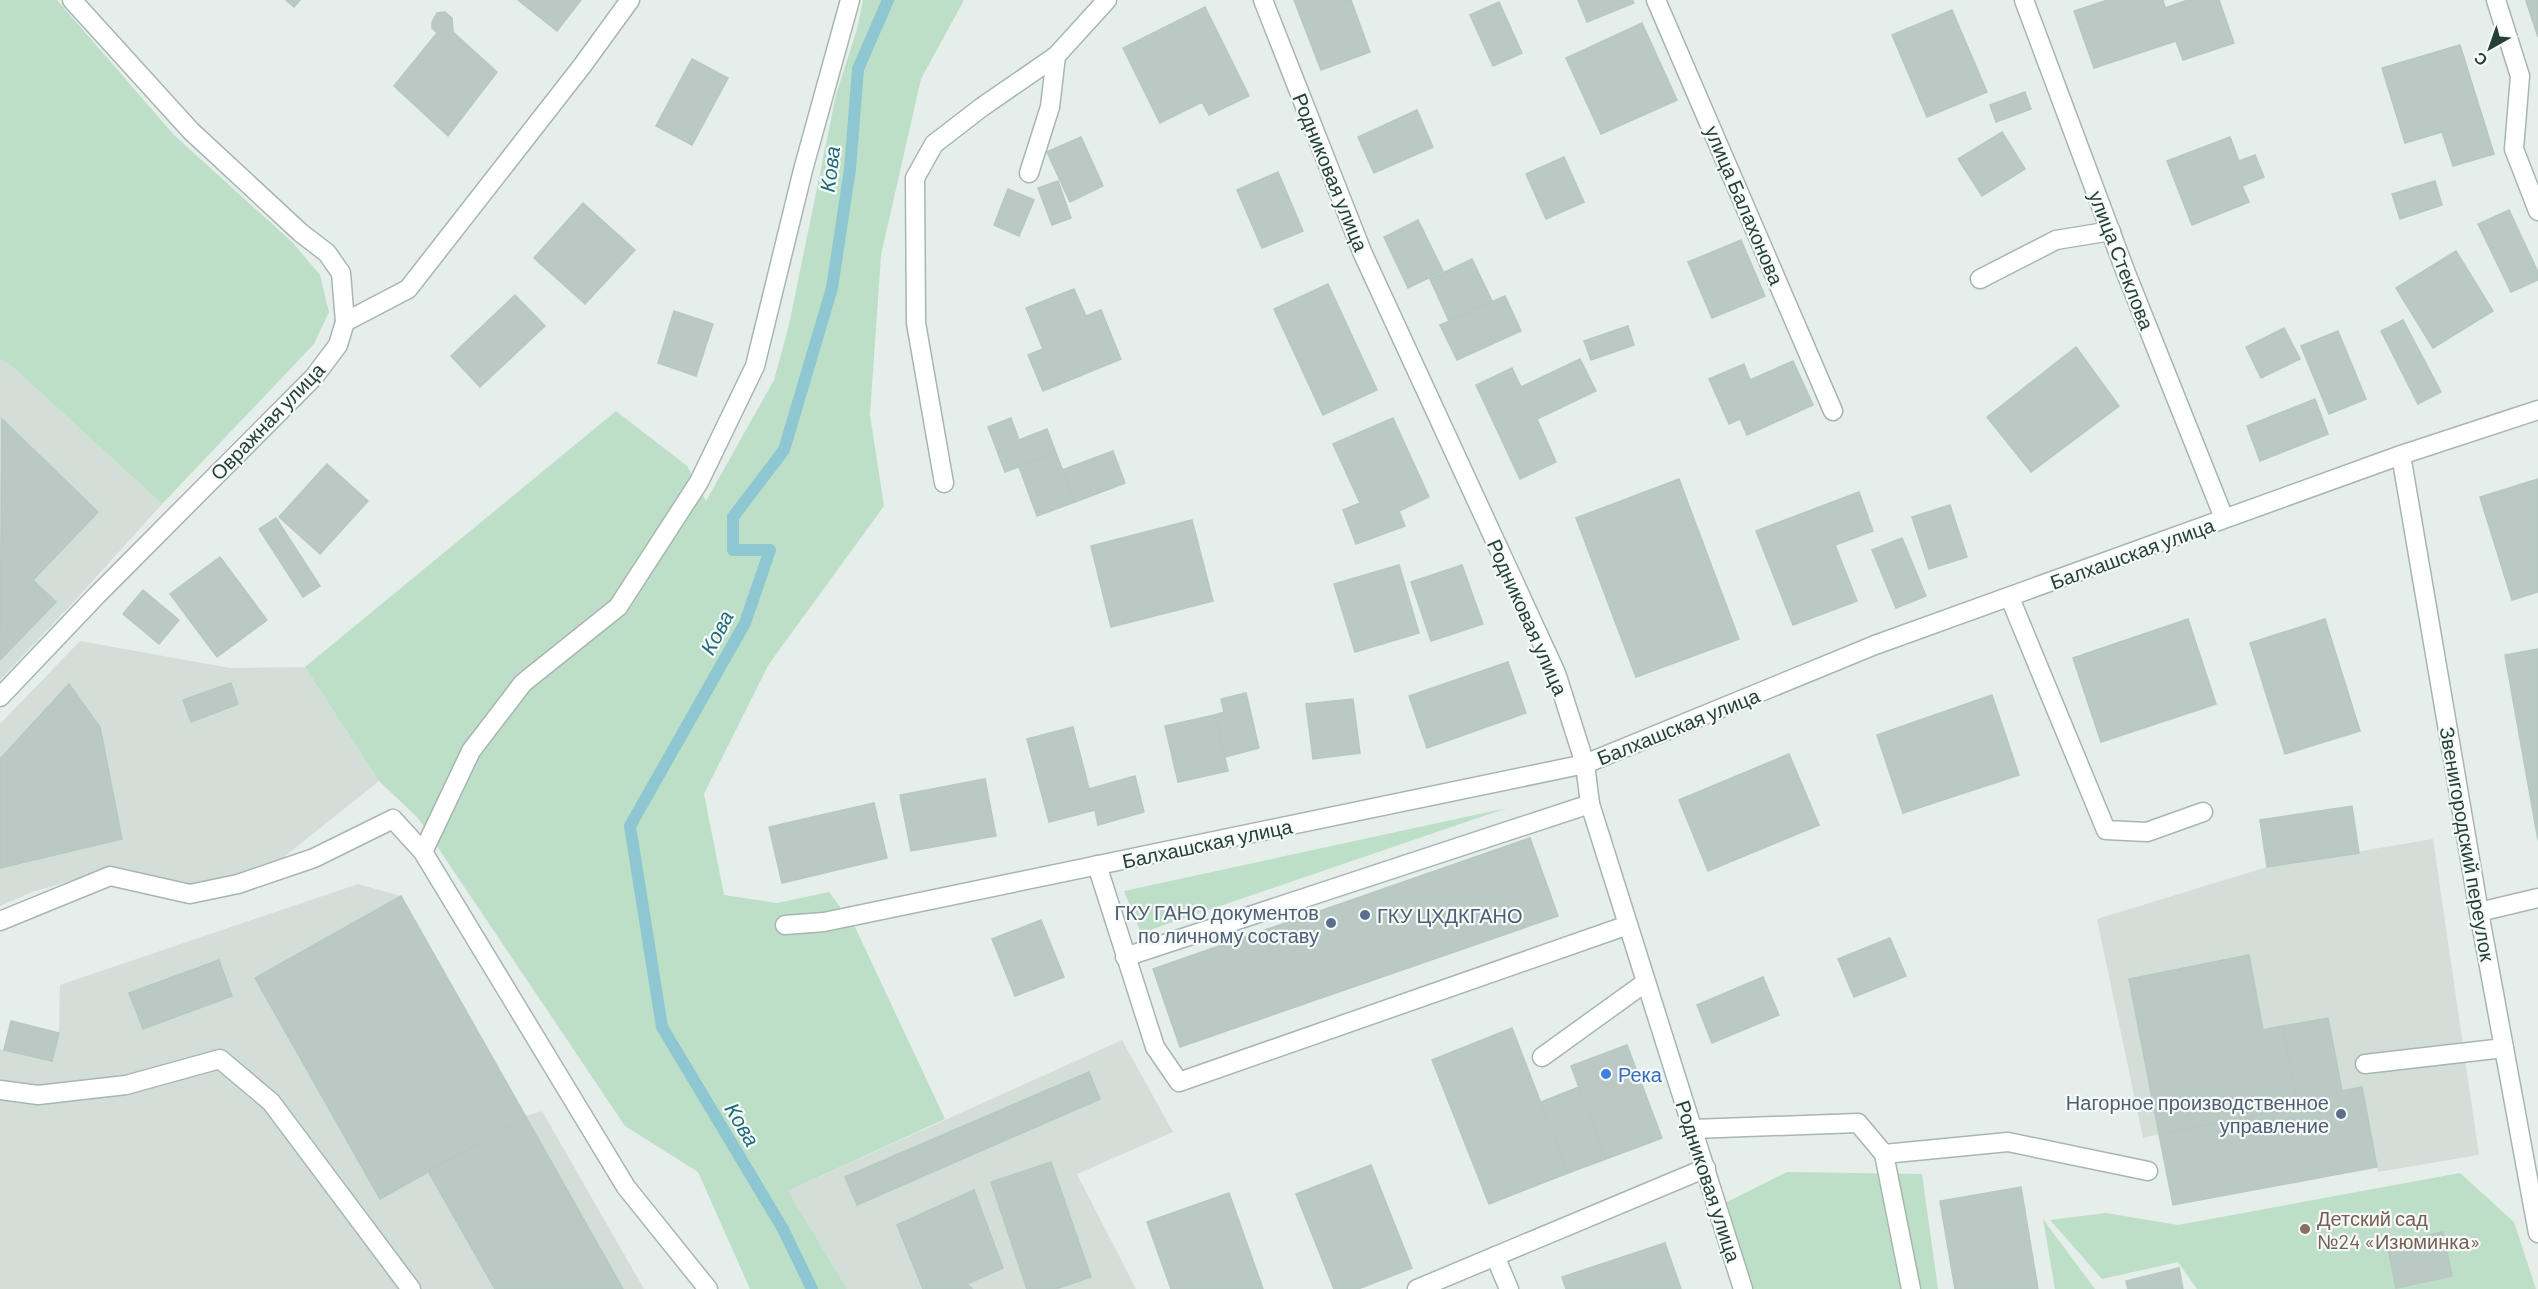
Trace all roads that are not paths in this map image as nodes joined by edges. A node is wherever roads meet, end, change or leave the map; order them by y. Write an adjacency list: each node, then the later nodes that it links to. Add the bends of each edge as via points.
1 (72, 0): 14 (street, via 191,131 327,254 340,273)
2 (630, 0): 14 (street, via 408,289)
3 (850, 0): 25 (street, via 755,366 699,482 618,607 523,683 471,751)
4 (1107, 0): 9 (street)
5 (1263, 0): 22 (street, Родниковая улица, via 1363,254 1556,673)
6 (1656, 0): 16 (street, улица Балахонова)
7 (2024, 0): 12 (street, улица Стеклова)
8 (2496, 0): 11 (street, via 2520,76 2514,149)
9 (1056, 56): 10 (street, via 1050,107); 18 (street, via 934,144 915,178 916,323)
10 (1029, 173)
11 (2538, 211)
12 (2111, 231): 13 (street, via 2056,240); 19 (street, улица Стеклова)
13 (1980, 279)
14 (345, 322): 21 (street, Овражная улица, via 338,345 314,376)
15 (2538, 410): 17 (street, Балхашская улица)
16 (1833, 411)
17 (2401, 455): 19 (street, Балхашская улица); 28 (street, Звенигородский переулок)
18 (944, 483)
19 (2224, 518): 20 (street, Балхашская улица)
20 (2010, 598): 22 (street, Балхашская улица, via 1875,645); 24 (street, via 2106,830 2147,832)
21 (0, 697)
22 (1585, 764): 23 (street, Родниковая улица); 26 (street, Балхашская улица)
23 (1590, 804): 31 (street, Родниковая улица); 32 (street)
24 (2203, 812)
25 (423, 852): 29 (street, via 393,819 314,858 238,884 190,894 110,876); 46 (street, via 626,1187)
26 (1097, 866): 30 (street, Балхашская улица, via 824,922); 32 (street)
27 (2538, 898): 28 (street)
28 (2479, 912): 34 (street, Звенигородский переулок)
29 (0, 921)
30 (785, 925)
31 (1628, 925): 32 (street, via 1179,1082 1155,1047); 33 (street, Родниковая улица)
32 (1125, 957)
33 (1646, 982): 35 (street); 38 (street, Родниковая улица)
34 (2504, 1048): 36 (street); 42 (street, Звенигородский переулок)
35 (1542, 1057)
36 (2365, 1064)
37 (0, 1090): 45 (street, via 38,1095 126,1085 220,1059 271,1102)
38 (1693, 1129): 39 (street, via 1858,1123); 40 (street, Родниковая улица)
39 (1884, 1154): 41 (street, via 2008,1142); 50 (street)
40 (1706, 1168): 44 (street); 49 (street, Родниковая улица)
41 (2148, 1171)
42 (2536, 1213): 43 (street, Звенигородский переулок)
43 (2538, 1233)
44 (1495, 1256): 47 (street); 48 (street)
45 (411, 1289)
46 (708, 1289)
47 (1417, 1289)
48 (1509, 1289)
49 (1743, 1289)
50 (1911, 1289)

